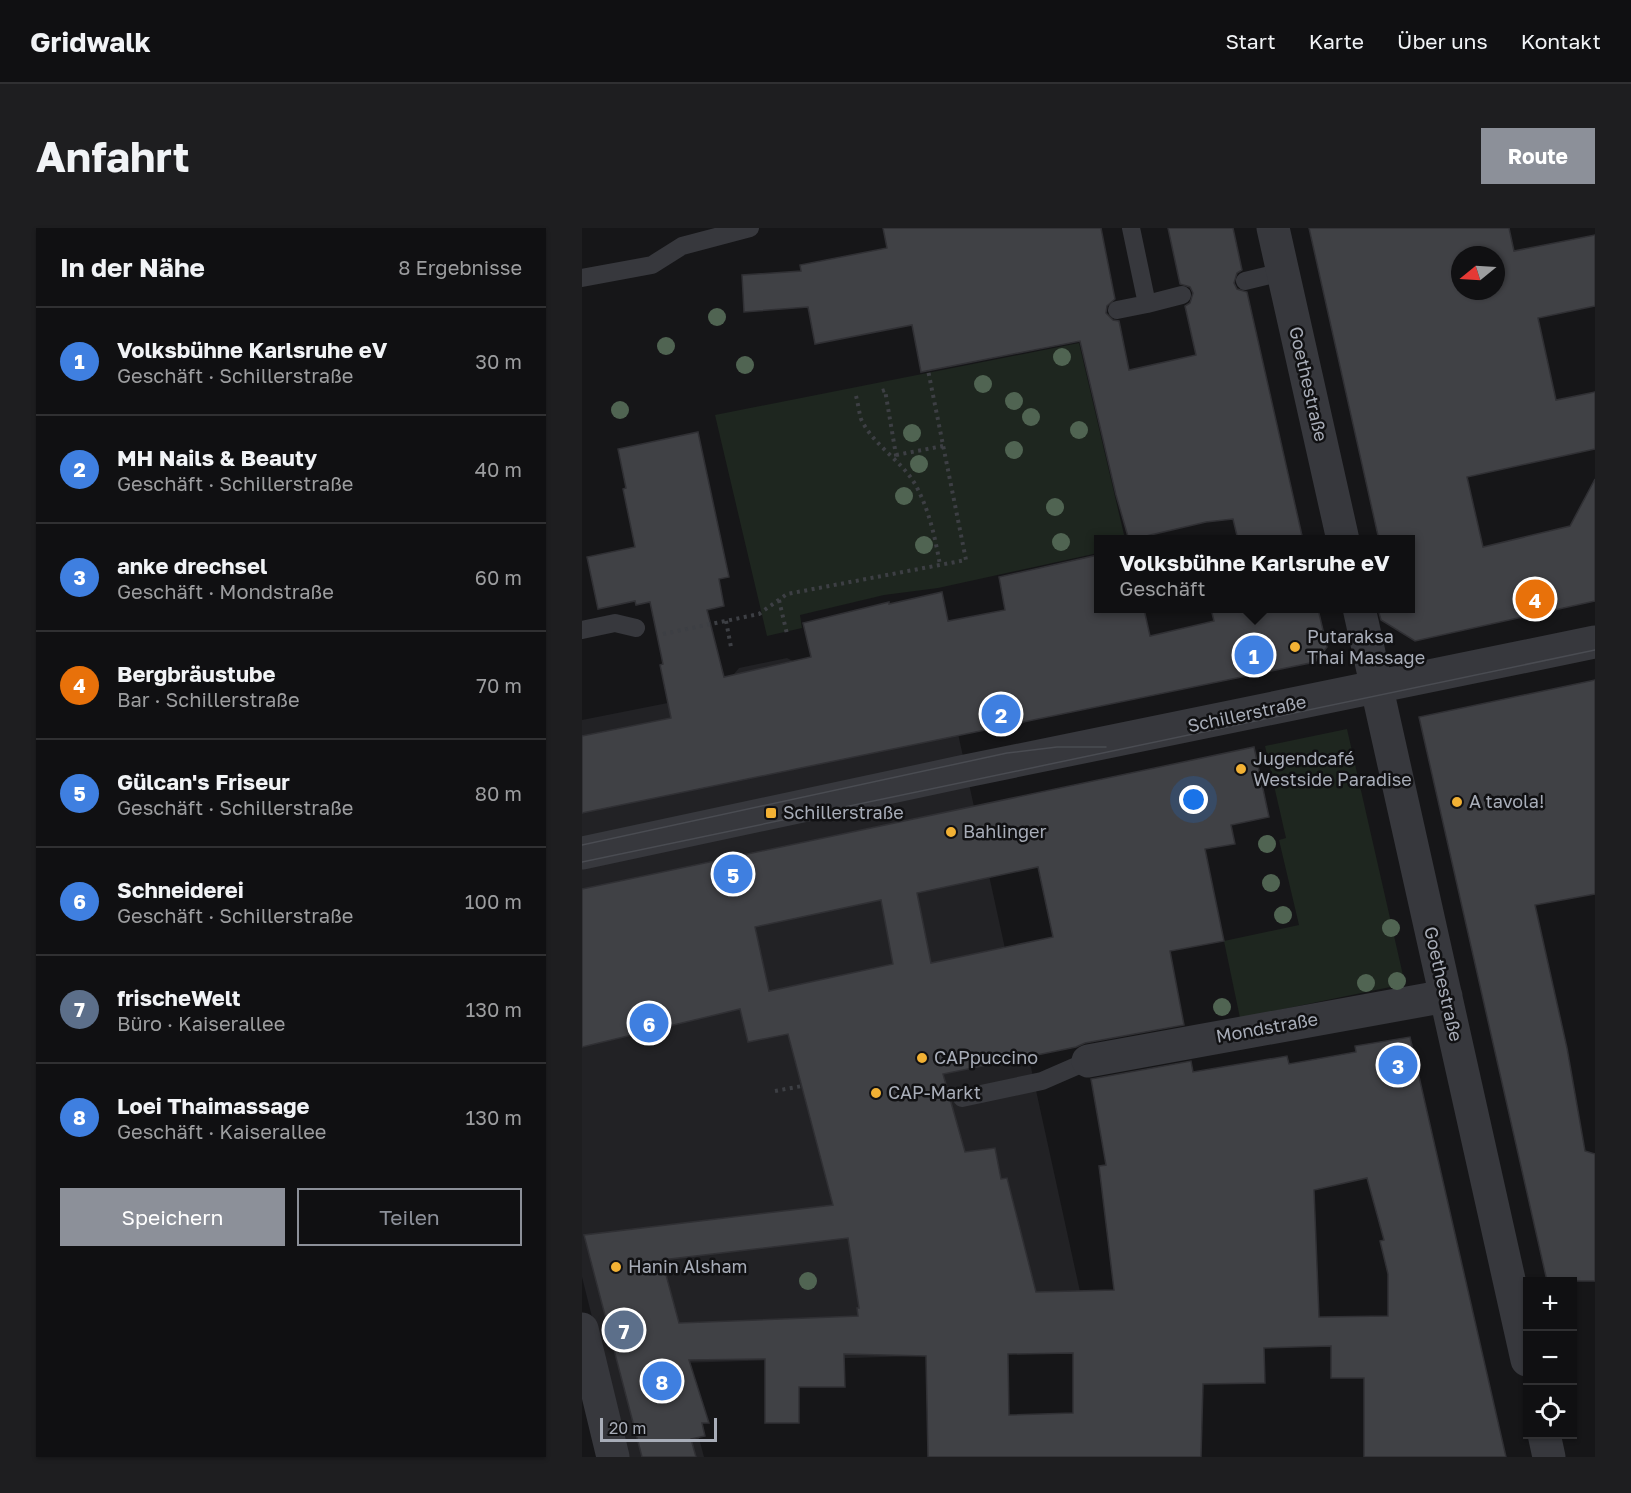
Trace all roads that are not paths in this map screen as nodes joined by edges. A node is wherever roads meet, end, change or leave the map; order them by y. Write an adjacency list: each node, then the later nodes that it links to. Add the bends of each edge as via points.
1 (750, 228): 5 (lane, via 682,246 652,265)
2 (1131, 228): 8 (lane)
3 (1273, 228): 4 (street, Goethestraße)
4 (1283, 272): 6 (lane); 10 (street, Goethestraße)
5 (582, 278)
6 (1245, 281)
7 (1182, 296): 8 (lane)
8 (1146, 303): 9 (lane)
9 (1117, 309)
10 (1342, 535)
11 (1360, 613): 15 (street, Goethestraße)
12 (636, 628): 13 (lane, via 615,622)
13 (582, 630)
14 (1595, 642): 15 (street, Schillerstraße)
15 (1376, 688): 16 (street, Schillerstraße); 17 (street, Goethestraße)
16 (582, 853)
17 (1446, 996): 18 (street, Mondstraße); 21 (street, Goethestraße)
18 (1088, 1061): 19 (lane, via 1041,1081)
19 (962, 1098)
20 (582, 1329): 23 (street)
21 (1523, 1341)
22 (1545, 1439): 24 (street)
23 (613, 1457)
24 (1549, 1457)

